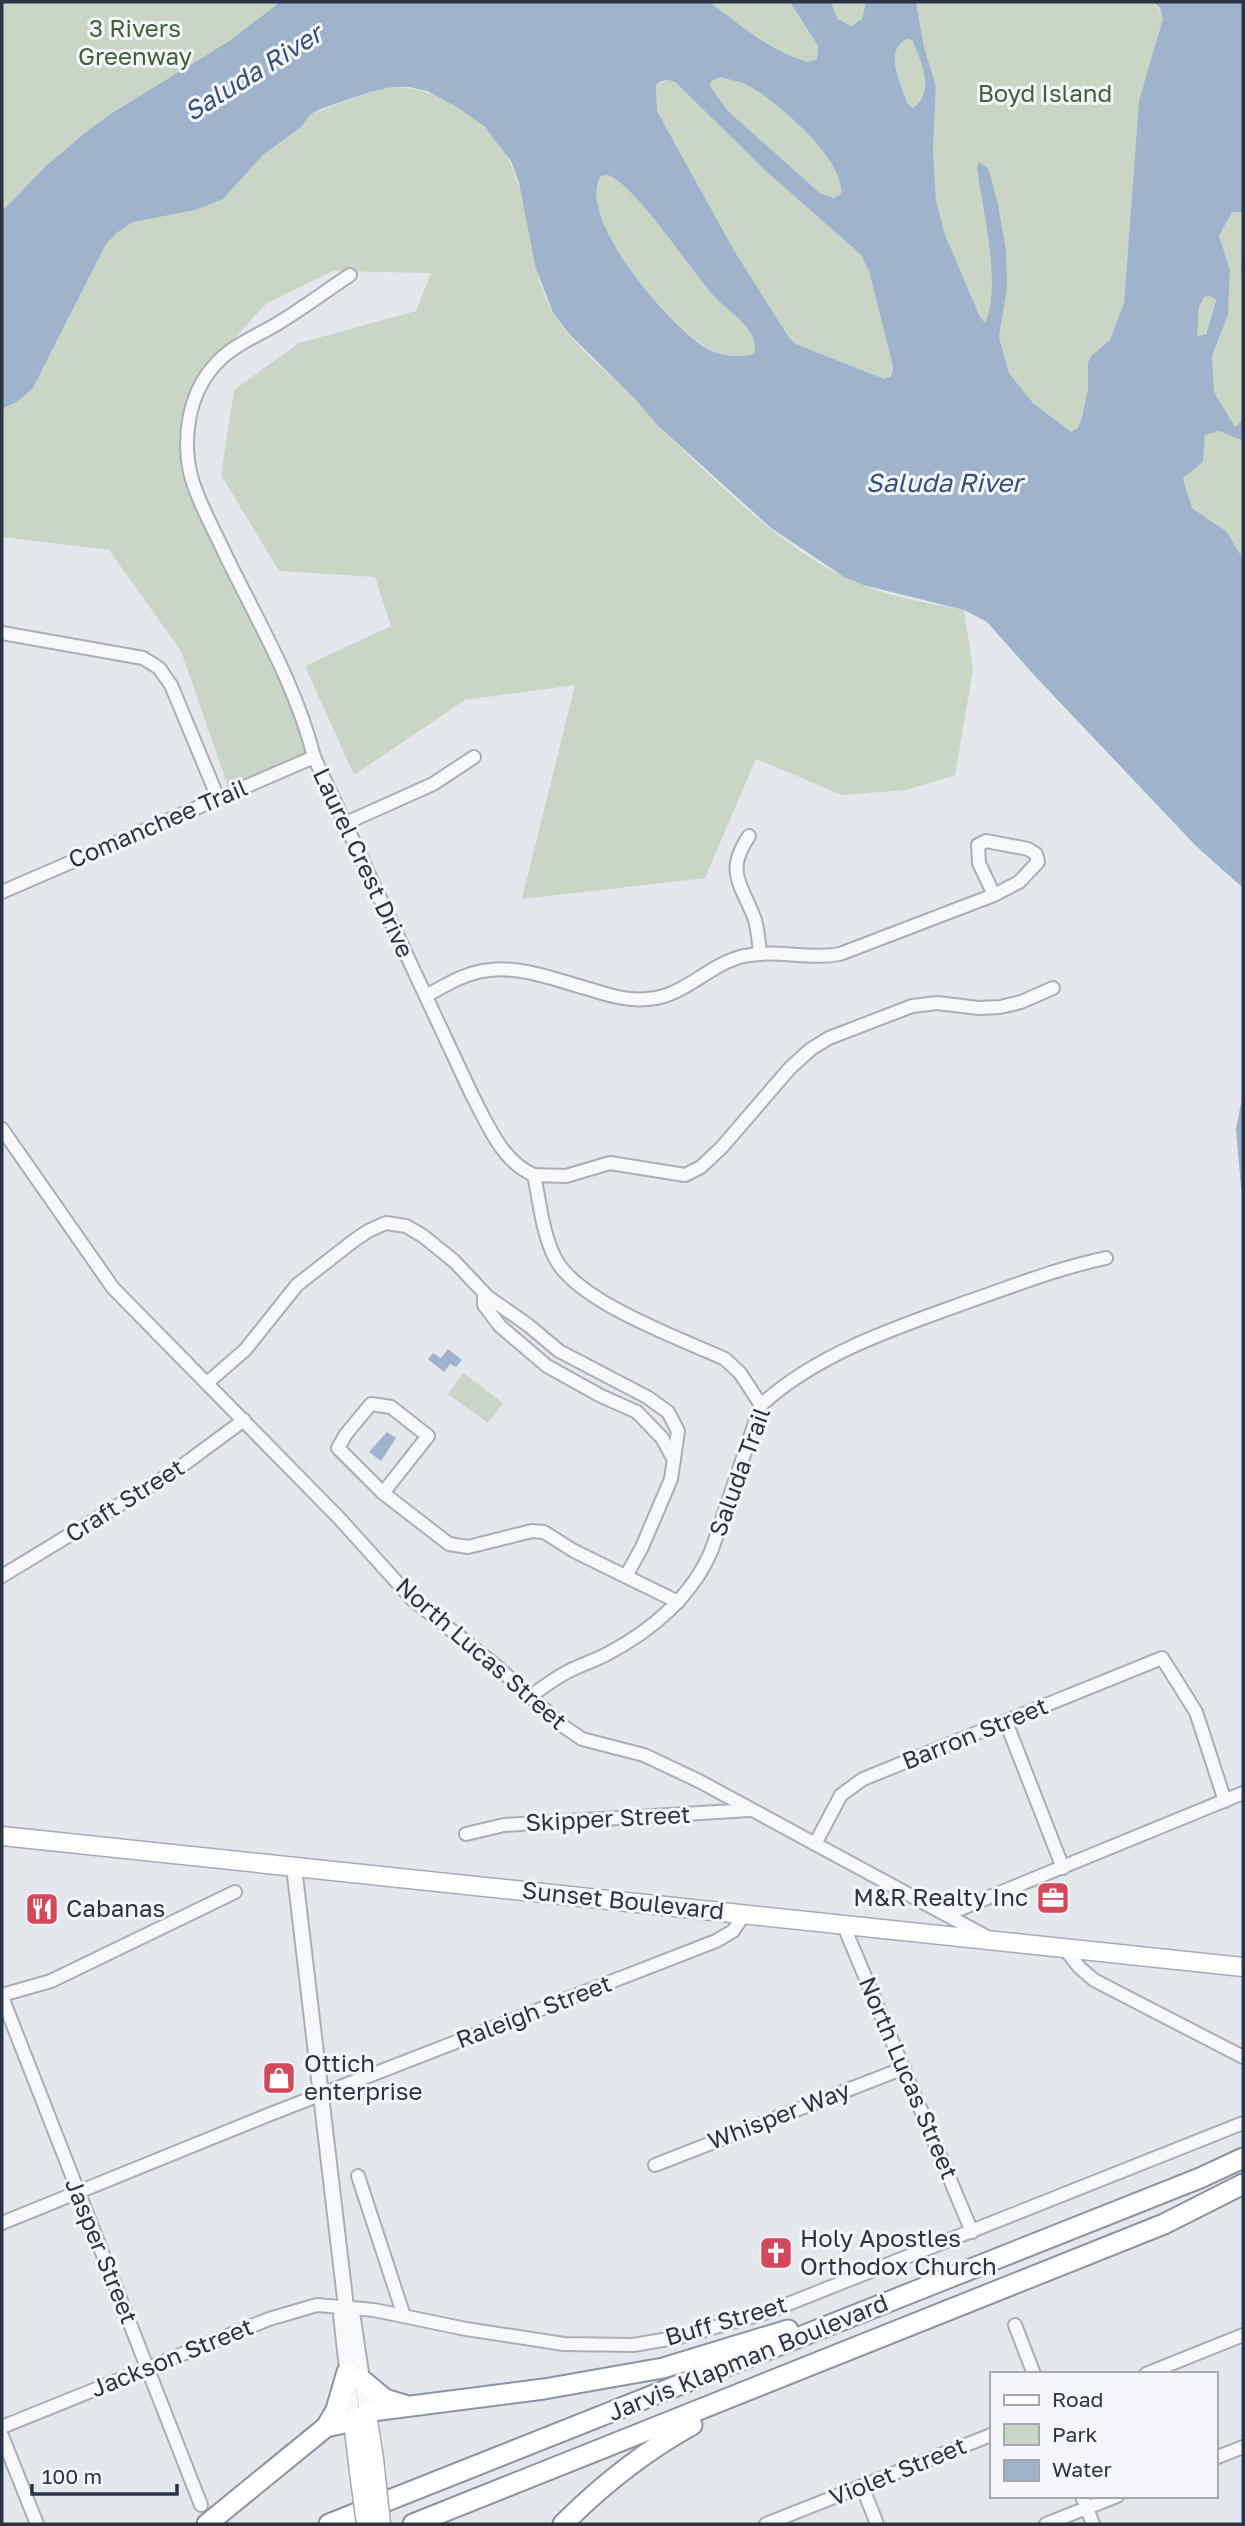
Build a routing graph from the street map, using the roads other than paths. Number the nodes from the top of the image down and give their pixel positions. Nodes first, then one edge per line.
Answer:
1 (350, 275) dead end
2 (2, 632) edge
3 (314, 757) junction
4 (474, 757) dead end
5 (218, 798) junction
6 (346, 824) junction
7 (749, 836) dead end
8 (2, 892) edge
9 (994, 895) junction
10 (760, 954) junction
11 (1054, 988) dead end
12 (426, 996) junction
13 (2, 1129) edge
14 (534, 1175) junction
15 (1106, 1258) dead end
16 (484, 1294) junction
17 (207, 1383) junction
18 (761, 1405) junction
19 (244, 1420) junction
20 (674, 1460) junction
21 (383, 1493) junction
22 (2, 1576) edge
23 (626, 1576) junction
24 (678, 1602) junction
25 (531, 1696) junction
26 (1006, 1722) junction
27 (1243, 1793) edge
28 (1225, 1801) junction
29 (750, 1810) junction
30 (466, 1834) dead end
31 (2, 1836) edge
32 (815, 1844) junction
33 (295, 1867) junction
34 (1063, 1868) junction
35 (235, 1892) dead end
36 (746, 1913) junction
37 (948, 1914) junction
38 (843, 1924) junction
39 (989, 1938) junction
40 (1063, 1947) junction
41 (1243, 1967) edge
42 (2, 1996) edge
43 (1243, 2057) edge
44 (904, 2068) junction
45 (322, 2094) junction
46 (1243, 2123) edge
47 (1243, 2158) edge
48 (655, 2165) dead end
49 (358, 2176) dead end
50 (1243, 2184) edge
51 (78, 2192) junction
52 (2, 2224) edge
53 (972, 2232) junction
54 (903, 2295) junction
55 (346, 2307) junction
56 (404, 2316) junction
57 (1015, 2325) dead end
58 (1243, 2335) edge
59 (147, 2368) junction
60 (1033, 2372) edge
61 (1151, 2372) edge
62 (354, 2376) junction
63 (776, 2380) junction
64 (406, 2405) junction
65 (360, 2417) junction
66 (2, 2427) edge
67 (326, 2427) junction
68 (990, 2435) edge
69 (2, 2436) edge
70 (1243, 2447) edge
71 (1217, 2457) edge
72 (366, 2462) junction
73 (862, 2486) junction
74 (1106, 2498) edge
75 (1084, 2502) edge
76 (201, 2505) dead end
77 (37, 2524) edge
78 (207, 2524) edge
79 (329, 2524) edge
80 (366, 2524) edge
81 (381, 2524) edge
82 (413, 2524) edge
83 (563, 2524) edge
84 (766, 2524) edge
85 (877, 2524) edge
86 (1046, 2524) edge
87 (1093, 2524) edge

1 - 3 street, Laurel Crest Drive
2 - 5 street
3 - 5 street, Comanchee Trail
3 - 6 street, Laurel Crest Drive
4 - 6 street
5 - 8 street, Comanchee Trail
6 - 12 street, Laurel Crest Drive
7 - 10 street
9 - 9 street
9 - 10 street
10 - 12 street
11 - 14 street
12 - 14 street, Laurel Crest Drive
13 - 17 street, North Lucas Street
14 - 18 street
15 - 18 street, Saluda Trail
16 - 17 street
16 - 20 street
16 - 20 street
17 - 19 street, North Lucas Street
18 - 24 street, Saluda Trail
19 - 22 street, Craft Street
19 - 25 street, North Lucas Street
20 - 23 street
21 - 21 street
21 - 23 street
23 - 24 street
24 - 25 street, Saluda Trail
25 - 29 street, North Lucas Street
26 - 28 street, Barron Street
26 - 32 street, Barron Street
26 - 34 street
27 - 28 street
28 - 34 street
29 - 30 street, Skipper Street
29 - 32 street, North Lucas Street
31 - 33 main road, Sunset Boulevard
32 - 37 street, North Lucas Street
33 - 36 main road, Sunset Boulevard
33 - 45 street
34 - 37 street
35 - 42 street
36 - 38 main road, Sunset Boulevard
36 - 45 street, Raleigh Street
37 - 39 street, North Lucas Street
38 - 39 main road, Sunset Boulevard
38 - 44 street, North Lucas Street
39 - 40 main road, Sunset Boulevard
40 - 41 main road, Sunset Boulevard
40 - 43 street
42 - 51 street, Jasper Street
44 - 48 street, Whisper Way
44 - 53 street, North Lucas Street
45 - 51 street, Raleigh Street
45 - 55 street
46 - 53 street, Buff Street
47 - 54 highway, Jarvis Klapman Boulevard
49 - 56 street
50 - 63 highway, Jarvis Klapman Boulevard
51 - 52 street, Raleigh Street
51 - 59 street, Jasper Street
53 - 56 street, Buff Street
54 - 64 highway
54 - 79 highway, Jarvis Klapman Boulevard
55 - 56 street, Buff Street
55 - 59 street, Jackson Street
55 - 62 street
57 - 60 street
58 - 61 street
59 - 66 street, Jackson Street
59 - 76 street, Jasper Street
62 - 64 highway
62 - 65 street
62 - 67 highway
63 - 82 highway, Jarvis Klapman Boulevard
63 - 83 highway
64 - 65 highway
65 - 67 highway
65 - 72 main road
67 - 78 highway
68 - 73 street, Violet Street
69 - 77 street
70 - 71 street
72 - 80 main road, bridge
72 - 81 main road, bridge
73 - 84 street, Violet Street
73 - 85 street
74 - 75 street
75 - 86 street
75 - 87 street

